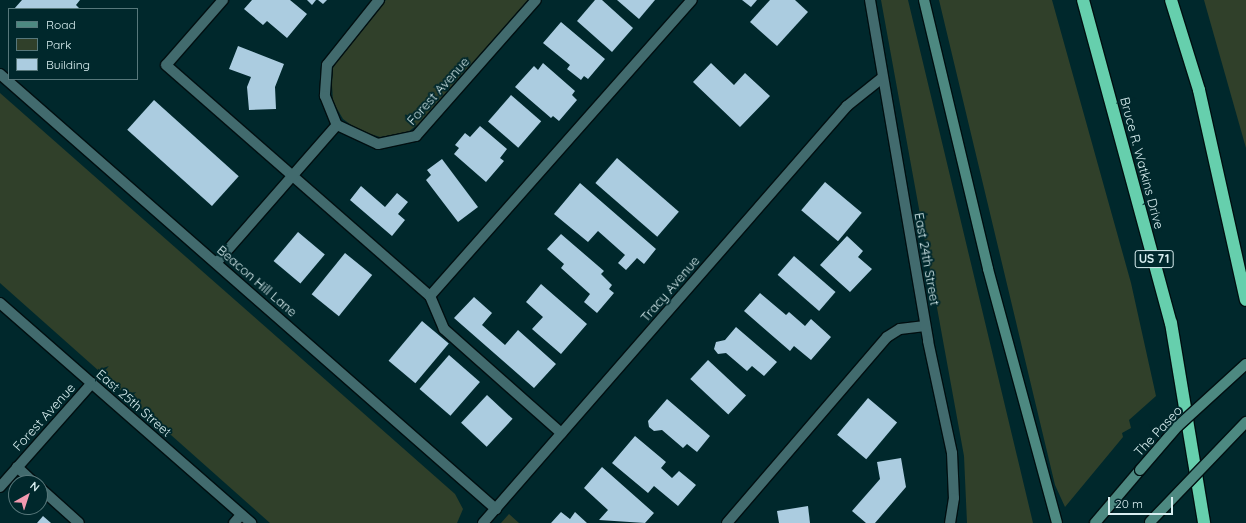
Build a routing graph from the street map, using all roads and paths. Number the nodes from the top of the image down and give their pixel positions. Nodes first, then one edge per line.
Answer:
1 (223, 0) edge
2 (379, 0) edge
3 (536, 0) edge
4 (692, 0) edge
5 (870, 0) edge
6 (924, 0) edge
7 (1083, 0) edge
8 (1171, 0) edge
9 (0, 74) edge
10 (882, 78) junction
11 (337, 125) junction
12 (292, 176) junction
13 (217, 262) junction
14 (430, 296) junction
15 (1246, 300) edge
16 (0, 303) edge
17 (925, 326) junction
18 (1246, 364) edge
19 (92, 383) junction
20 (1246, 422) edge
21 (561, 434) junction
22 (17, 467) junction
23 (26, 475) edge
24 (0, 486) edge
25 (48, 495) edge
26 (496, 509) junction
27 (241, 515) junction
28 (1150, 522) edge
29 (79, 523) edge
30 (234, 523) edge
31 (251, 523) edge
32 (483, 523) edge
33 (727, 523) edge
34 (950, 523) edge
35 (1057, 523) edge
36 (1095, 523) edge
37 (1204, 523) edge

1 - 12 street
2 - 11 street
3 - 11 street, Forest Avenue
4 - 14 street
5 - 10 street, East 24th Street
6 - 35 main road
7 - 37 highway, Bruce R. Watkins Drive / US 71
8 - 15 highway
9 - 13 street, Beacon Hill Lane
10 - 17 street, East 24th Street
10 - 21 street, Tracy Avenue
11 - 12 street
12 - 13 street
12 - 14 street
13 - 26 street, Beacon Hill Lane
14 - 21 street
16 - 19 street, East 25th Street
17 - 33 street
17 - 34 street, East 24th Street
18 - 36 main road, The Paseo, bridge
19 - 22 street, Forest Avenue
19 - 27 street, East 25th Street
20 - 28 main road, bridge
21 - 26 street, Tracy Avenue
22 - 23 street
22 - 24 street, Forest Avenue
25 - 29 street
26 - 32 street, Tracy Avenue
27 - 30 street
27 - 31 street, East 25th Street

